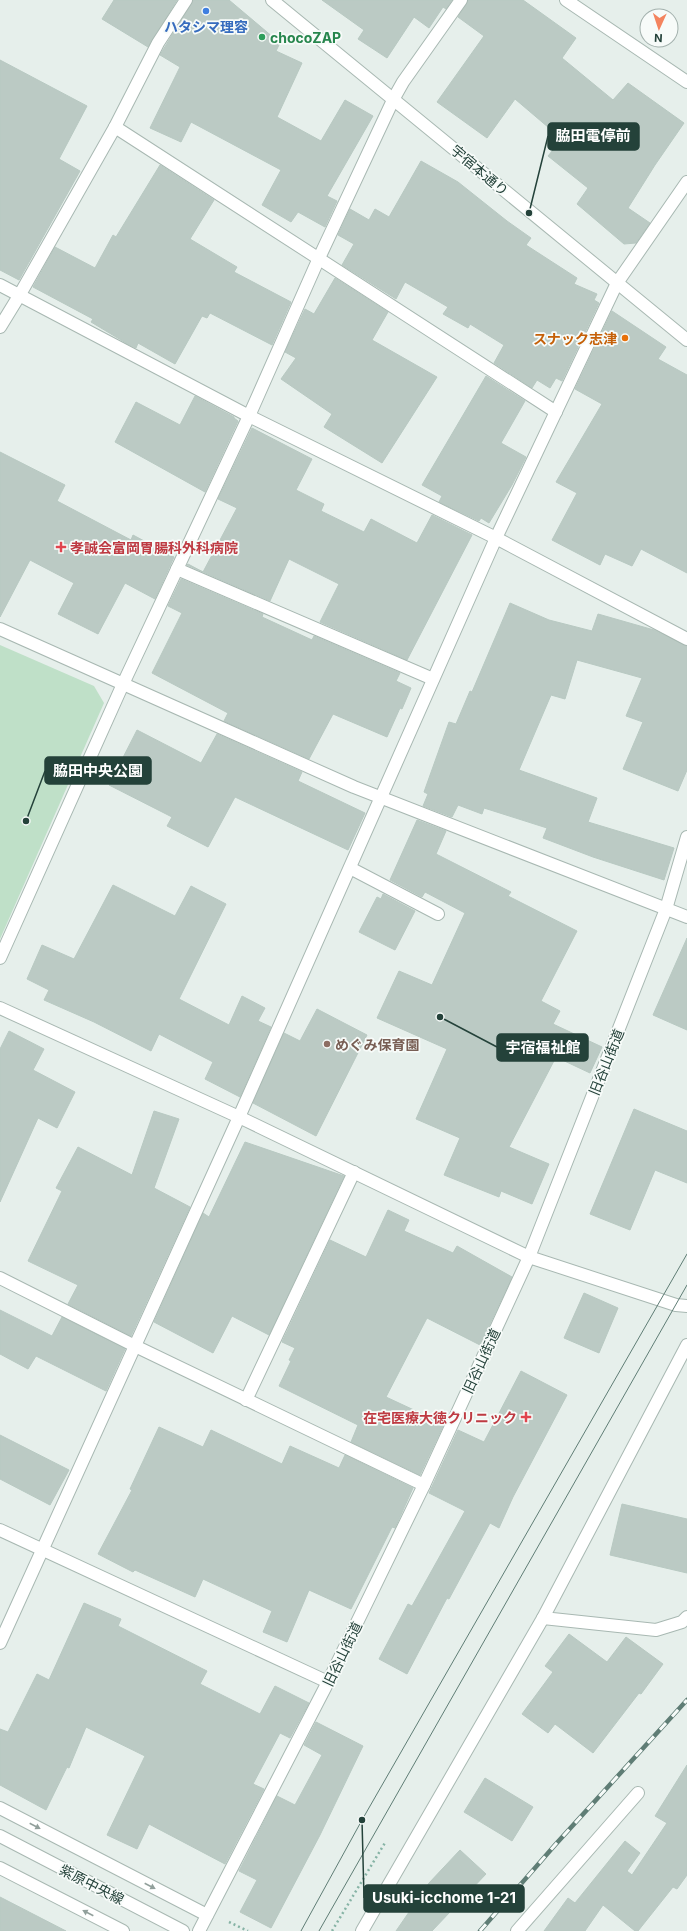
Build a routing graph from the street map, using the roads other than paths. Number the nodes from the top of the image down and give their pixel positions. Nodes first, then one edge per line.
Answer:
1 (186, 0) edge
2 (272, 0) edge
3 (461, 0) edge
4 (566, 0) edge
5 (687, 82) edge
6 (394, 98) junction
7 (114, 127) junction
8 (687, 182) edge
9 (319, 258) junction
10 (617, 283) junction
11 (0, 285) edge
12 (19, 296) junction
13 (0, 327) edge
14 (687, 340) edge
15 (556, 412) junction
16 (249, 416) junction
17 (496, 538) junction
18 (177, 569) junction
19 (0, 629) edge
20 (687, 639) edge
21 (433, 679) junction
22 (123, 684) junction
23 (381, 798) junction
24 (687, 837) edge
25 (350, 868) junction
26 (666, 910) junction
27 (438, 914) dead end
28 (687, 917) edge
29 (0, 958) edge
30 (0, 1008) edge
31 (239, 1117) junction
32 (354, 1172) junction
33 (529, 1257) junction
34 (0, 1278) edge
35 (687, 1306) edge
36 (687, 1345) edge
37 (135, 1346) junction
38 (246, 1400) junction
39 (424, 1485) junction
40 (0, 1530) edge
41 (43, 1550) junction
42 (687, 1617) edge
43 (543, 1618) junction
44 (0, 1643) edge
45 (328, 1682) junction
46 (638, 1793) dead end
47 (0, 1808) edge
48 (0, 1836) edge
49 (0, 1868) edge
50 (207, 1915) junction
51 (123, 1931) edge
52 (183, 1931) edge
53 (199, 1931) edge
54 (362, 1931) edge
55 (517, 1931) edge

1 - 7 street
2 - 6 street, 宇宿本通り
3 - 6 street
4 - 5 street
6 - 9 street
6 - 10 street, 宇宿本通り
7 - 9 street
7 - 12 street
8 - 10 street
9 - 15 street
9 - 16 street
10 - 14 street, 宇宿本通り
10 - 15 street
11 - 12 street
12 - 13 street
12 - 16 street
15 - 17 street
16 - 17 street
16 - 18 street
17 - 20 street
17 - 21 street
18 - 21 street
18 - 22 street
19 - 22 street
21 - 23 street
22 - 23 street
22 - 29 street
23 - 25 street
23 - 26 street
24 - 26 street, 旧谷山街道
25 - 27 street
25 - 31 street
26 - 28 street
26 - 33 street, 旧谷山街道
30 - 31 street
31 - 32 street
31 - 37 street
32 - 33 street
32 - 38 street
33 - 35 street
33 - 39 street, 旧谷山街道
34 - 37 street
36 - 43 street
37 - 38 street
37 - 41 street
38 - 39 street
39 - 45 street, 旧谷山街道
40 - 41 street
41 - 44 street
41 - 45 street
42 - 43 street
43 - 54 street
45 - 50 street, 旧谷山街道
46 - 55 street
47 -> 50 street
48 - 52 street, 紫原中央線
51 -> 49 street
50 - 53 street, 旧谷山街道

